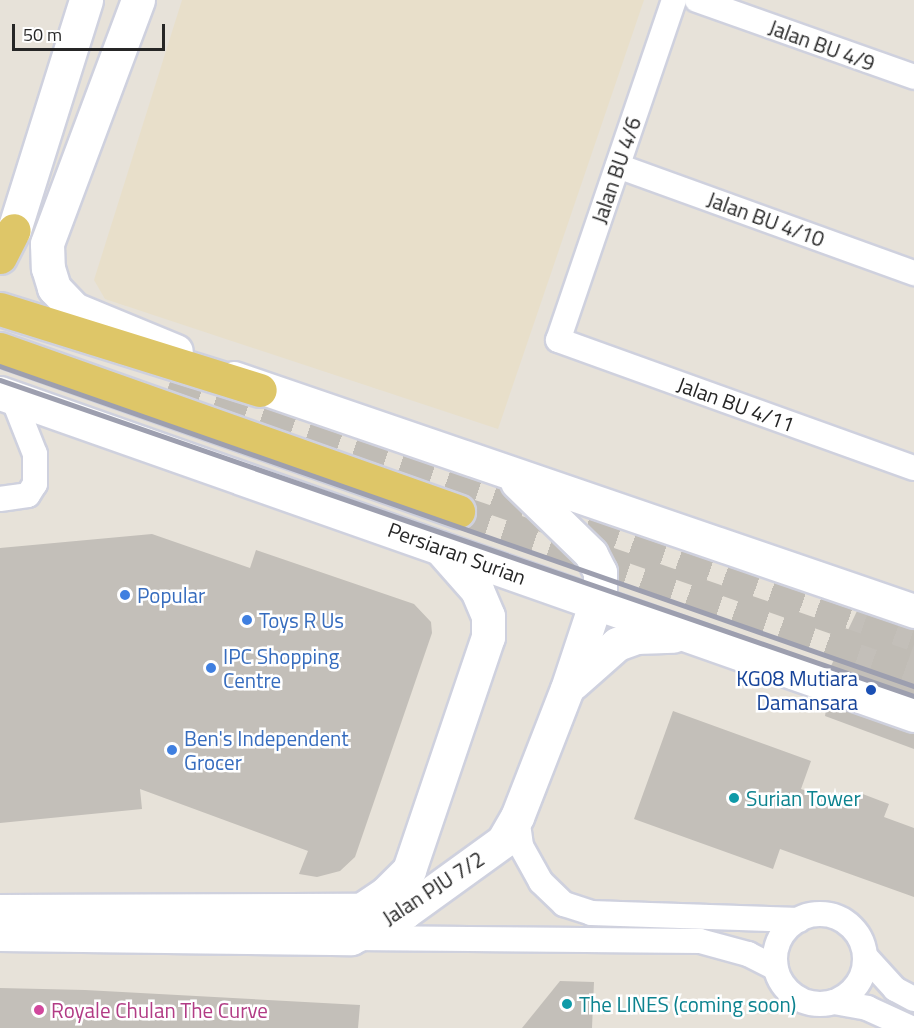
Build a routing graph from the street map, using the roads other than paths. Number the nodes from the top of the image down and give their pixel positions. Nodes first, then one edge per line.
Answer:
1 (86, 0) edge
2 (138, 0) edge
3 (674, 0) edge
4 (697, 0) edge
5 (914, 77) edge
6 (618, 166) junction
7 (7, 244) edge
8 (914, 273) edge
9 (0, 310) edge
10 (558, 340) joint
11 (0, 349) edge
12 (169, 384) tunnel mouth
13 (260, 390) junction
14 (6, 394) edge
15 (914, 468) edge
16 (509, 475) junction
17 (0, 500) edge
18 (458, 511) tunnel mouth
19 (438, 545) junction
20 (597, 604) junction
21 (914, 611) edge
22 (687, 635) junction
23 (567, 689) junction
24 (914, 715) edge
25 (517, 817) junction
26 (0, 911) edge
27 (799, 920) junction
28 (0, 934) edge
29 (351, 938) junction
30 (865, 956) junction
31 (776, 968) junction
32 (914, 999) edge
33 (834, 1002) junction
34 (911, 1028) edge

1 - 7 street
2 - 13 street
3 - 6 street, Jalan BU 4/6
4 - 5 street, Jalan BU 4/9
6 - 8 street, Jalan BU 4/10
6 - 10 street, Jalan BU 4/6
9 - 12 main road
9 - 13 main road
10 - 15 street, Jalan BU 4/11
11 - 18 main road, Persiaran Surian
13 - 16 street
14 - 17 street
14 - 19 street, Persiaran Surian
16 - 20 street, Jalan PJU 7/2
16 - 21 street
19 - 20 street, Persiaran Surian
19 - 26 street, Jalan PJU 7/2
20 - 22 street, Persiaran Surian
20 - 23 street, Jalan PJU 7/2
22 - 23 street
22 - 24 street, Persiaran Surian
23 - 25 street, Jalan PJU 7/2
25 - 27 street
25 - 29 street, Jalan PJU 7/2
27 - 30 street
27 - 31 street
28 - 29 street, Jalan PJU 7/2
29 - 31 street
30 - 32 street
30 - 33 street
31 - 33 street
33 - 34 street

